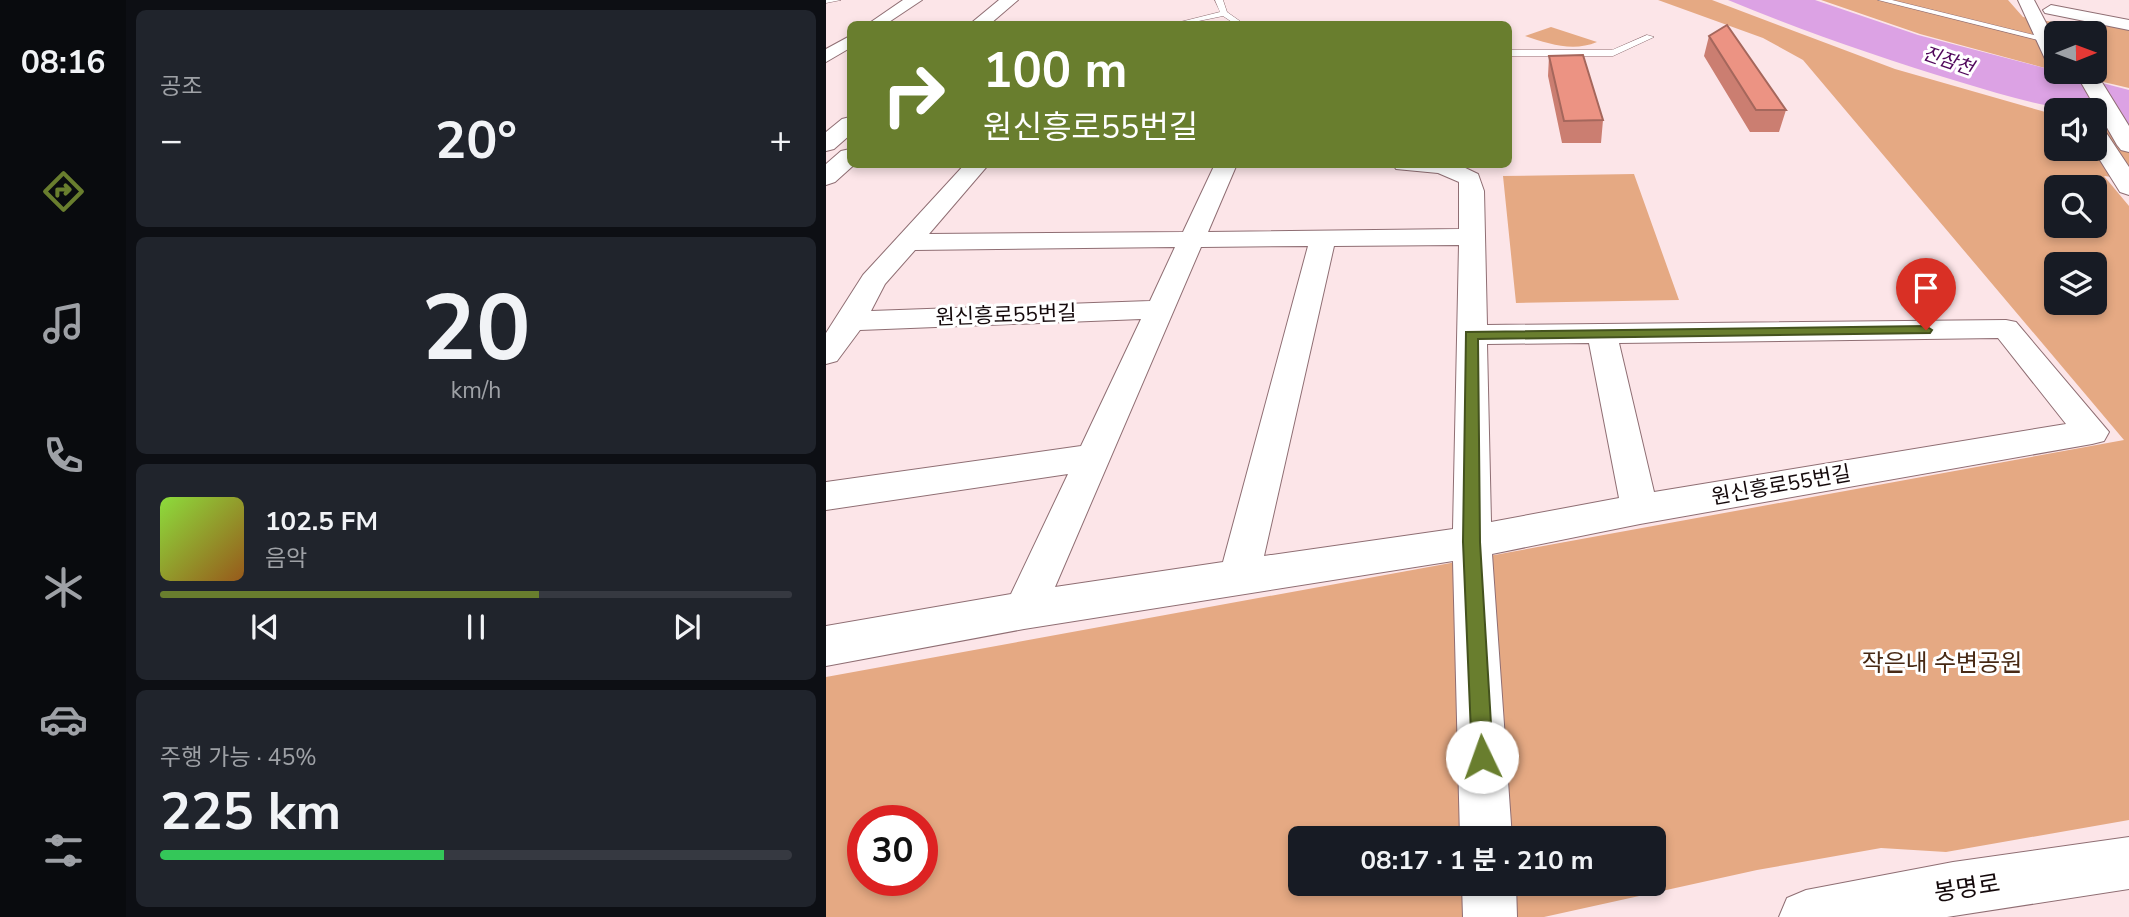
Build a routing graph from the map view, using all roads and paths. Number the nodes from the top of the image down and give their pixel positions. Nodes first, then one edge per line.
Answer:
1 (837, 0) edge
2 (914, 0) edge
3 (1010, 0) edge
4 (1219, 0) edge
5 (1882, 0) edge
6 (2025, 0) edge
7 (826, 1) edge
8 (2048, 5) edge
9 (1224, 13) junction
10 (881, 21) edge
11 (983, 21) edge
12 (1188, 21) edge
13 (1236, 21) edge
14 (2129, 24) edge
15 (2044, 32) edge
16 (1650, 37) dead end
17 (847, 43) edge
18 (2044, 48) edge
19 (1512, 53) edge
20 (1614, 53) junction
21 (826, 57) edge
22 (1625, 63) dead end
23 (2092, 84) edge
24 (847, 126) edge
25 (826, 144) edge
26 (2129, 145) edge
27 (2107, 153) edge
28 (974, 168) edge
29 (1224, 168) edge
30 (1448, 168) edge
31 (2129, 187) edge
32 (1473, 237) junction
33 (1323, 238) junction
34 (1192, 240) junction
35 (906, 242) junction
36 (1161, 309) junction
37 (851, 321) junction
38 (1602, 333) junction
39 (1471, 335) junction
40 (826, 354) edge
41 (1095, 457) junction
42 (826, 496) edge
43 (1640, 509) junction
44 (1472, 542) junction
45 (1240, 575) junction
46 (1024, 610) junction
47 (826, 646) edge
48 (1485, 826) edge
49 (2129, 863) edge
50 (1489, 896) edge
51 (1490, 917) edge
52 (1806, 917) edge

1 - 7 lane
2 - 10 street
3 - 11 street
4 - 9 lane
5 - 18 lane
6 - 15 street
8 - 14 street
9 - 12 lane
9 - 13 lane
16 - 20 lane
17 - 21 street
19 - 20 lane
20 - 22 lane
23 - 26 street
24 - 25 street
27 - 31 street
28 - 35 street
29 - 34 street
30 - 32 street
32 - 33 street
32 - 39 street
33 - 34 street
33 - 45 street
34 - 35 street
34 - 36 street
35 - 37 street
36 - 37 street, 원신흥로55번길
36 - 41 street
37 - 40 street
38 - 39 street
38 - 43 street
38 - 43 street, 원신흥로55번길
39 - 44 street
41 - 42 street
41 - 46 street
43 - 44 street, 원신흥로55번길
44 - 45 street, 원신흥로55번길
44 - 48 street
45 - 46 street, 원신흥로55번길
46 - 47 street, 원신흥로55번길
49 - 52 street, 봉명로
50 - 51 street

